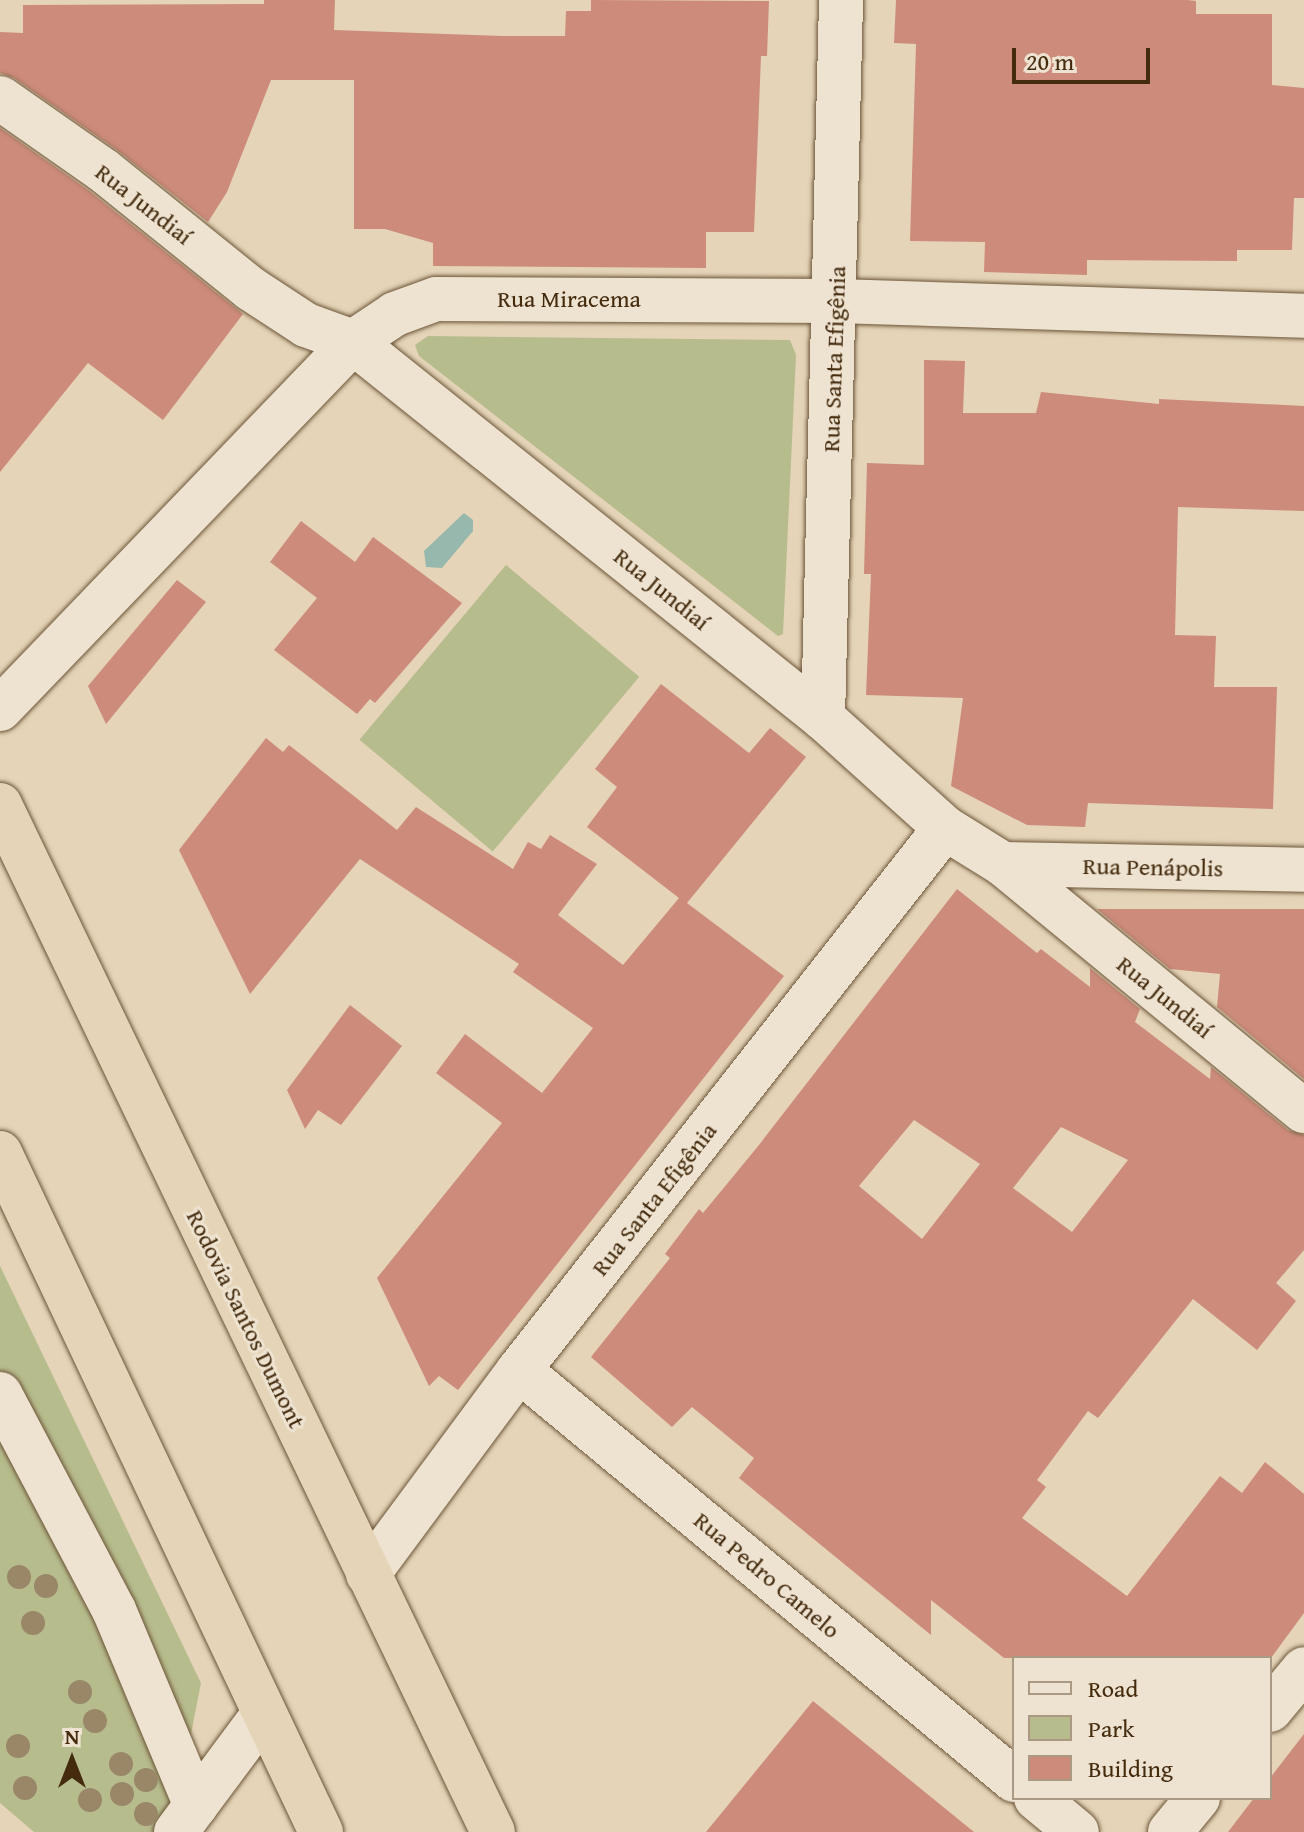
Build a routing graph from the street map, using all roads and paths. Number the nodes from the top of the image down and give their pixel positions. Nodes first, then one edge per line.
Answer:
1 (841, 0) edge
2 (0, 98) edge
3 (836, 301) junction
4 (1304, 316) edge
5 (353, 342) junction
6 (0, 709) edge
7 (823, 718) junction
8 (0, 805) edge
9 (945, 828) junction
10 (1003, 864) junction
11 (1304, 870) edge
12 (1304, 1111) edge
13 (0, 1153) edge
14 (519, 1370) junction
15 (0, 1394) edge
16 (368, 1574) junction
17 (1304, 1669) edge
18 (1272, 1708) edge
19 (263, 1715) junction
20 (1012, 1778) edge
21 (1038, 1800) edge
22 (1196, 1800) edge
23 (186, 1819) edge
24 (321, 1832) edge
25 (493, 1832) edge
26 (1077, 1832) edge
27 (1170, 1832) edge

1 - 3 street, Rua Santa Efigênia
2 - 5 street, Rua Jundiaí
3 - 4 street, Rua Miracema
3 - 5 street, Rua Miracema
3 - 7 street, Rua Santa Efigênia
5 - 6 street, Rua Miracema
5 - 7 street, Rua Jundiaí
7 - 9 street, Rua Jundiaí
8 - 16 highway, Rodovia Santos Dumont
9 - 10 street, Rua Jundiaí
9 - 14 street, Rua Santa Efigênia
10 - 11 street, Rua Penápolis
10 - 12 street, Rua Jundiaí
13 - 19 highway
14 - 16 street, Rua Santa Efigênia
14 - 20 street, Rua Pedro Camelo
15 - 23 street
16 - 25 highway, Rodovia Santos Dumont
17 - 18 street
19 - 23 street
19 - 24 highway
21 - 26 street
22 - 27 street

